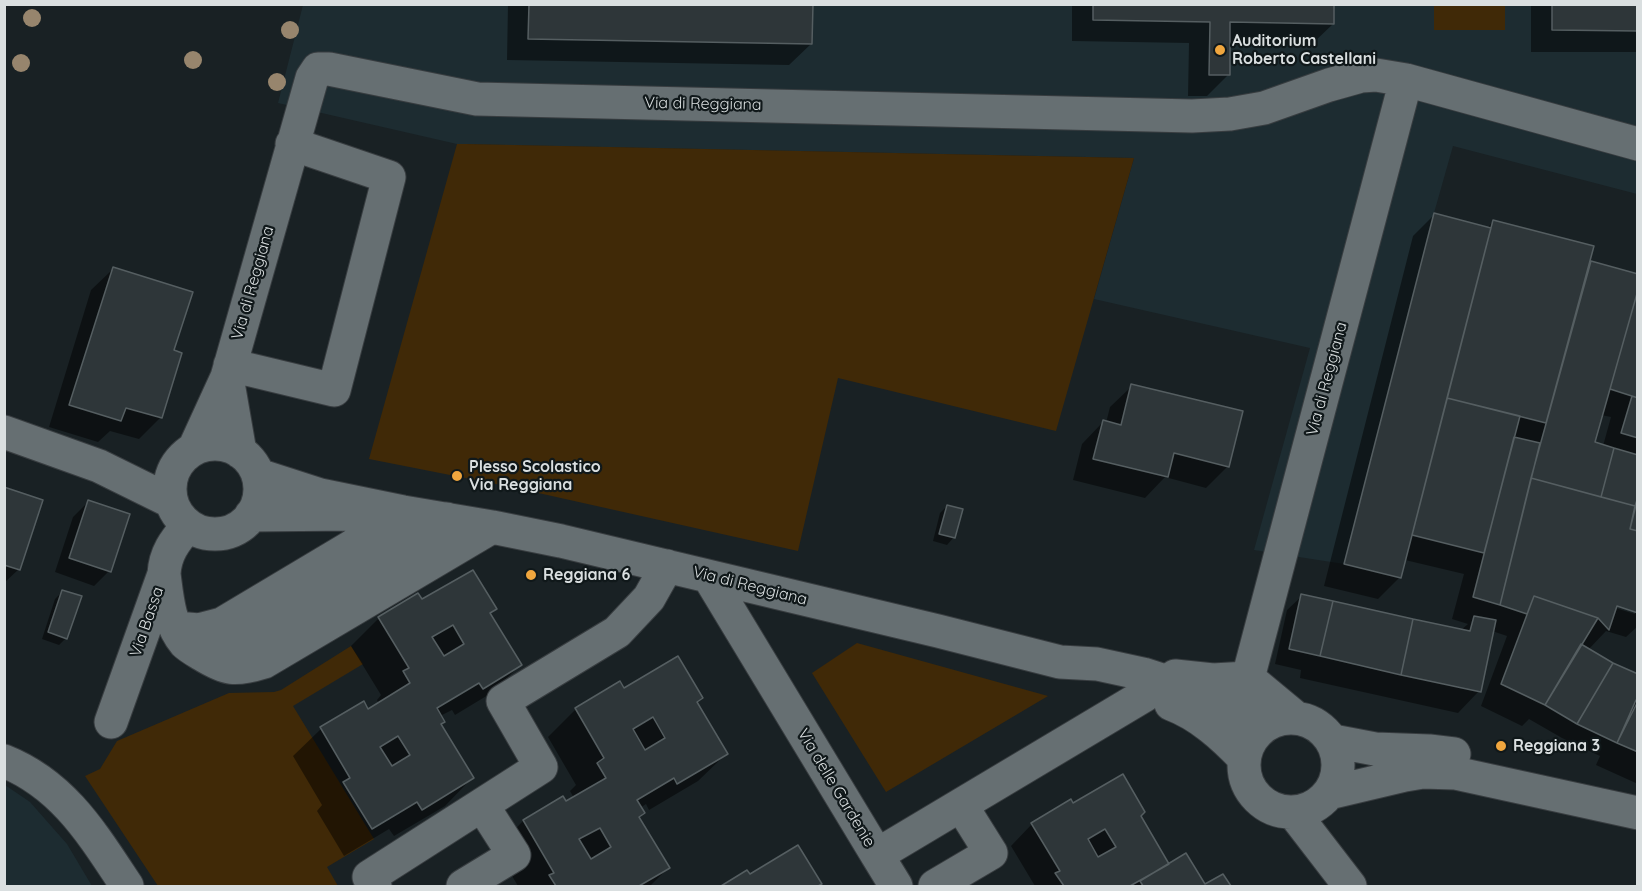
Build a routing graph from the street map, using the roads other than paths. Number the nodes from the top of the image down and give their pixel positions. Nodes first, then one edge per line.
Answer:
1 (1406, 80) junction
2 (292, 144) junction
3 (1638, 144) edge
4 (229, 371) junction
5 (4, 432) edge
6 (186, 457) junction
7 (249, 463) junction
8 (99, 466) junction
9 (403, 512) junction
10 (180, 514) junction
11 (251, 515) junction
12 (447, 519) junction
13 (492, 527) junction
14 (667, 566) junction
15 (164, 574) junction
16 (710, 577) junction
17 (176, 627) junction
18 (201, 654) junction
19 (1248, 678) junction
20 (1144, 684) junction
21 (1267, 719) junction
22 (111, 722) dead end
23 (1333, 741) junction
24 (1244, 758) junction
25 (4, 761) edge
26 (1638, 795) edge
27 (1327, 796) junction
28 (482, 805) junction
29 (961, 805) junction
30 (1293, 812) junction
31 (1638, 813) edge
32 (877, 855) junction
33 (1348, 883) edge
34 (127, 886) edge
35 (375, 886) edge
36 (464, 886) edge
37 (896, 886) edge
38 (935, 886) edge

1 - 2 street, Via di Reggiana
1 - 3 street, Via di Reggiana
1 - 19 street, Via di Reggiana
2 - 4 street, Via di Reggiana
2 - 4 street
4 - 6 street, Via di Reggiana
4 - 7 street, Via di Reggiana
5 - 8 street
6 - 7 street
6 - 8 street
6 - 10 street
7 - 9 street, Via di Reggiana
7 - 11 street
8 - 10 street
9 - 11 street, Via di Reggiana
9 - 12 street, Via di Reggiana
9 - 17 street
10 - 11 street
10 - 15 street, Via Bassa
12 - 13 street, Via di Reggiana
12 - 18 street
13 - 14 street, Via di Reggiana
13 - 18 street
14 - 16 street, Via di Reggiana
14 - 28 street
15 - 17 street
15 - 22 street, Via Bassa
16 - 20 street, Via di Reggiana
16 - 32 street, Via delle Gardenie
17 - 18 street
19 - 20 street, Via di Reggiana
19 - 21 street, Via di Reggiana
19 - 21 street, Via di Reggiana
20 - 21 street, Via di Reggiana
20 - 24 street, Via di Reggiana
20 - 29 street, Via delle Gardenie
21 - 23 street, Via di Reggiana
21 - 24 street, Via di Reggiana
23 - 26 street, Via di Reggiana
23 - 27 street
24 - 30 street
25 - 34 street
27 - 30 street
27 - 31 street
27 - 33 street
28 - 35 street
28 - 36 street
29 - 32 street, Via delle Gardenie
29 - 38 street
30 - 33 street
32 - 37 street

